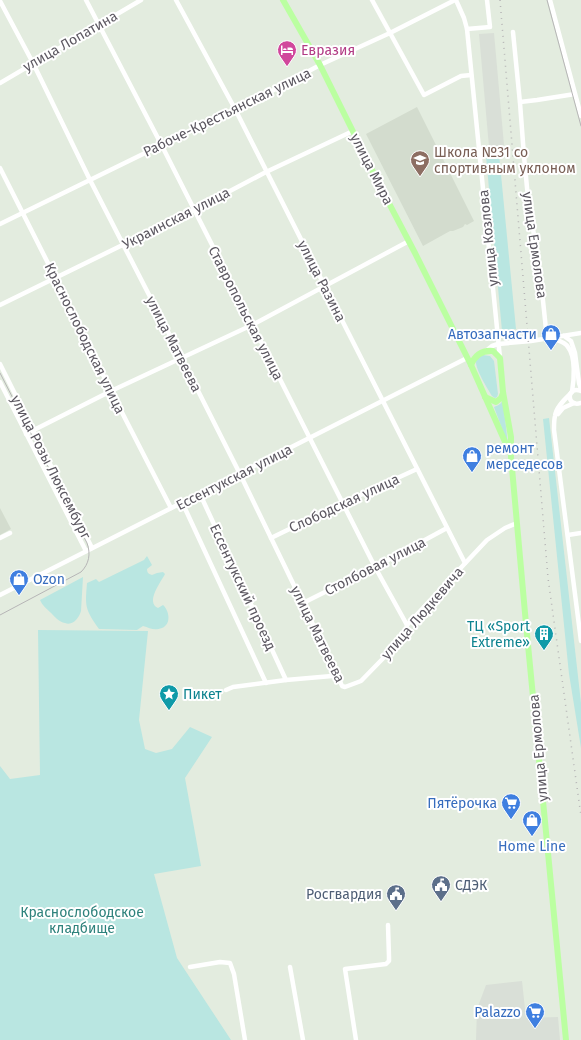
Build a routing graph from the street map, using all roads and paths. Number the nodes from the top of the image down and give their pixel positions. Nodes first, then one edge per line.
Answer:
1 (86, 0) edge
2 (141, 0) edge
3 (176, 0) edge
4 (283, 0) edge
5 (372, 0) edge
6 (455, 0) edge
7 (487, 0) edge
8 (550, 0) edge
9 (0, 1) edge
10 (98, 25) junction
11 (467, 29) junction
12 (513, 32) dead end
13 (390, 33) junction
14 (32, 63) junction
15 (320, 65) junction
16 (472, 75) junction
17 (0, 82) edge
18 (575, 94) junction
19 (520, 102) junction
20 (235, 109) junction
21 (581, 116) edge
22 (353, 131) junction
23 (161, 144) junction
24 (0, 168) edge
25 (266, 172) junction
26 (90, 180) junction
27 (194, 210) junction
28 (23, 213) junction
29 (0, 224) edge
30 (409, 242) junction
31 (123, 245) junction
32 (56, 278) junction
33 (324, 286) junction
34 (0, 305) edge
35 (252, 325) junction
36 (581, 333) edge
37 (564, 336) junction
38 (552, 338) junction
39 (458, 339) junction
40 (546, 339) junction
41 (498, 344) junction
42 (483, 352) junction
43 (467, 358) junction
44 (500, 358) junction
45 (182, 359) junction
46 (0, 364) edge
47 (471, 365) junction
48 (0, 382) edge
49 (581, 390) edge
50 (111, 391) junction
51 (503, 392) junction
52 (571, 393) junction
53 (485, 397) junction
54 (383, 402) junction
55 (574, 403) junction
56 (581, 403) edge
57 (554, 419) junction
58 (33, 430) junction
59 (26, 434) junction
60 (310, 438) junction
61 (511, 457) junction
62 (417, 469) junction
63 (240, 474) junction
64 (200, 494) junction
65 (182, 502) junction
66 (343, 503) junction
67 (171, 508) junction
68 (517, 523) junction
69 (447, 528) junction
70 (10, 533) dead end
71 (581, 534) edge
72 (568, 535) junction
73 (0, 538) edge
74 (271, 538) junction
75 (92, 548) junction
76 (86, 552) junction
77 (465, 563) junction
78 (375, 567) junction
79 (0, 595) edge
80 (303, 603) junction
81 (407, 625) junction
82 (581, 641) edge
83 (337, 674) junction
84 (286, 680) junction
85 (266, 683) junction
86 (345, 687) joint
87 (226, 690) dead end
88 (388, 925) dead end
89 (190, 967) dead end
90 (290, 967) dead end
91 (245, 1040) edge
92 (303, 1040) edge
93 (356, 1040) edge
94 (566, 1040) edge

1 - 10 street, Ставропольская улица
2 - 10 street, улица Лопатина
3 - 20 street, улица Разина
4 - 15 main road, улица Мира
5 - 13 street
6 - 11 street, улица Козлова
6 - 13 street, Рабоче-Крестьянская улица
7 - 11 street
8 - 18 street
9 - 14 street, улица Матвеева
10 - 14 street, улица Лопатина
10 - 23 street, Ставропольская улица
11 - 16 street, улица Козлова
12 - 19 street, улица Ермолова
13 - 15 street, Рабоче-Крестьянская улица
13 - 16 street
14 - 17 street, улица Лопатина
14 - 26 street, улица Матвеева
15 - 20 street, Рабоче-Крестьянская улица
15 - 22 main road, улица Мира
16 - 41 street, улица Козлова
18 - 19 street
18 - 21 street
19 - 40 street, улица Ермолова
20 - 23 street, Рабоче-Крестьянская улица
20 - 25 street, улица Разина
22 - 25 street, Украинская улица
22 - 30 main road, улица Мира
23 - 26 street, Рабоче-Крестьянская улица
23 - 27 street, Ставропольская улица
24 - 28 street, Краснослободская улица
25 - 27 street, Украинская улица
25 - 33 street, улица Разина
26 - 28 street, Рабоче-Крестьянская улица
26 - 31 street, улица Матвеева
27 - 31 street, Украинская улица
27 - 35 street, Ставропольская улица
28 - 29 street, Рабоче-Крестьянская улица
28 - 32 street, Краснослободская улица
30 - 33 street
30 - 39 main road, улица Мира
31 - 32 street, Украинская улица
31 - 45 street, улица Матвеева
32 - 34 street, Украинская улица
32 - 50 street, Краснослободская улица
33 - 35 street
33 - 54 street, улица Разина
35 - 45 street
35 - 60 street, Ставропольская улица
36 - 37 street
37 - 38 street
37 - 49 street
38 - 40 street
38 - 52 street
39 - 42 main road, улица Мира
39 - 43 main road, улица Мира
40 - 41 street
41 - 42 street
41 - 44 street, улица Козлова
42 - 44 main road, улица Мира
42 - 47 main road
43 - 47 main road, улица Мира
43 - 54 street, Ессентукская улица
44 - 51 main road
45 - 50 street
45 - 63 street, улица Матвеева
46 - 58 street, улица Розы Люксембург
47 - 53 main road, улица Мира
48 - 59 street, улица Розы Люксембург
49 - 52 street
50 - 58 street
50 - 67 street, Краснослободская улица
51 - 53 main road
51 - 61 main road
52 - 55 street
52 - 57 street
53 - 61 main road, улица Мира
54 - 60 street, Ессентукская улица
54 - 62 street, улица Разина
55 - 56 street
55 - 57 street
57 - 72 street
58 - 59 street
58 - 75 street, улица Розы Люксембург
59 - 76 street, улица Розы Люксембург
60 - 63 street, Ессентукская улица
60 - 66 street, Ставропольская улица
61 - 68 main road, улица Ермолова
62 - 66 street, Слободская улица
62 - 69 street, улица Разина
63 - 64 street, Ессентукская улица
63 - 74 street, улица Матвеева
64 - 65 street, Ессентукская улица
64 - 84 street, Ессентукский проезд
65 - 67 street, Ессентукская улица
65 - 85 street
66 - 74 street, Слободская улица
66 - 78 street, Ставропольская улица
67 - 75 street, Ессентукская улица
68 - 77 street, улица Людкевича
68 - 94 main road, улица Ермолова
69 - 77 street, улица Разина
69 - 78 street, Столбовая улица
70 - 73 street
71 - 72 street
72 - 82 street
74 - 80 street, улица Матвеева
75 - 76 street, Ессентукская улица
76 - 79 street, Ессентукская улица
77 - 81 street, улица Людкевича
78 - 80 street, Столбовая улица
78 - 81 street, Ставропольская улица
80 - 83 street, улица Матвеева
81 - 86 street, улица Людкевича
83 - 84 street
83 - 86 street, улица Матвеева
84 - 85 street
85 - 87 street
88 - 93 street
89 - 91 street
90 - 92 street

